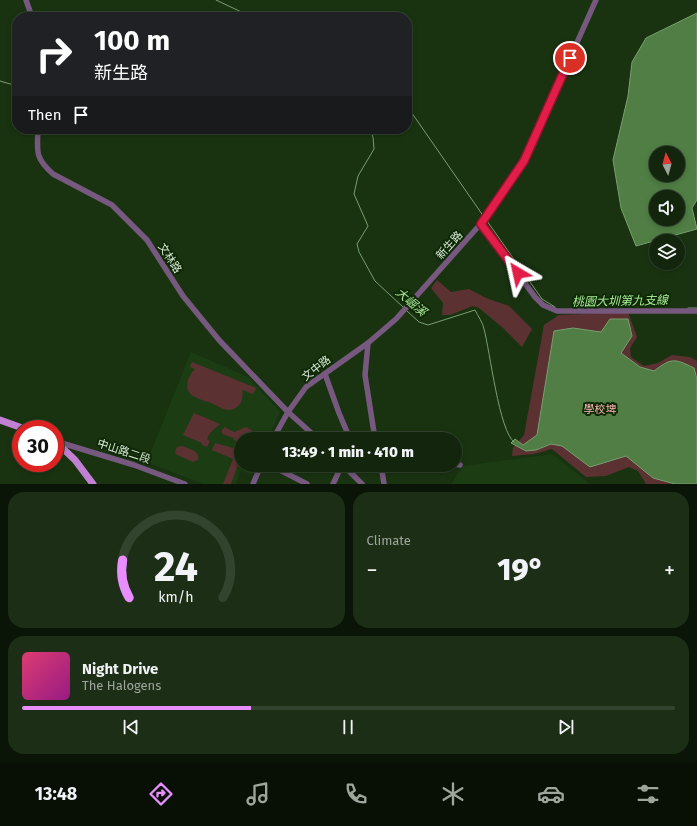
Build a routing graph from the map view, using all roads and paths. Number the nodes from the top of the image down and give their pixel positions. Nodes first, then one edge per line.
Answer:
1 (26, 0) edge
2 (596, 0) edge
3 (30, 12) edge
4 (38, 134) edge
5 (481, 224) junction
6 (697, 310) edge
7 (368, 343) junction
8 (325, 374) junction
9 (288, 412) junction
10 (0, 420) edge
11 (12, 424) edge
12 (277, 432) edge
13 (310, 432) edge
14 (347, 432) edge
15 (374, 432) edge
16 (64, 444) edge
17 (64, 450) edge
18 (258, 472) edge
19 (284, 472) edge
20 (340, 472) edge
21 (350, 472) edge
22 (382, 472) edge
23 (93, 484) edge
24 (185, 484) edge
25 (253, 484) edge
26 (307, 484) edge
27 (334, 484) edge
28 (362, 484) edge
29 (384, 484) edge

1 - 3 street
2 - 5 street, 新生路
4 - 9 street, 文林路
5 - 6 street
5 - 7 street, 新生路
7 - 8 street, 文中路
7 - 15 street
8 - 9 street, 文中路
8 - 14 street
9 - 12 street, 文中路
9 - 13 street, 文林路
10 - 11 main road
16 - 24 street, 中山路二段
17 - 23 main road
18 - 25 street
19 - 26 street
20 - 27 street
21 - 28 street
22 - 29 street

